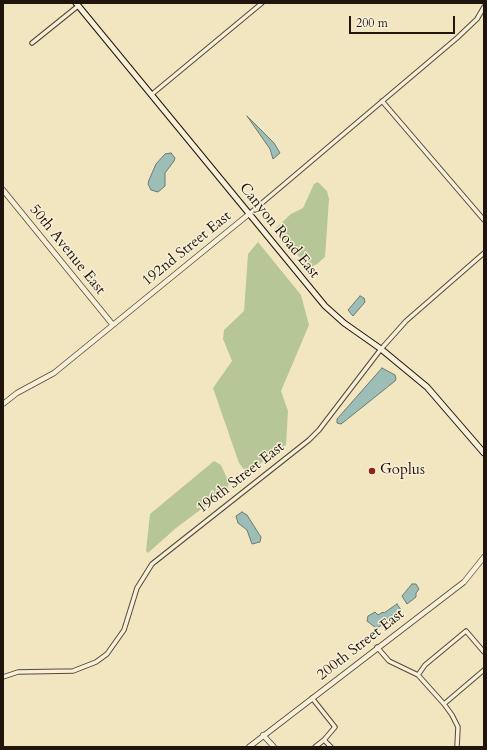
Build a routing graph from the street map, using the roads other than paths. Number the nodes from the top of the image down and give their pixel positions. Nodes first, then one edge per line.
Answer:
1 (262, 3) edge
2 (77, 5) edge
3 (484, 7) edge
4 (32, 43) dead end
5 (151, 95) junction
6 (382, 101) junction
7 (3, 190) edge
8 (249, 214) junction
9 (484, 220) edge
10 (484, 254) edge
11 (113, 325) junction
12 (381, 349) junction
13 (3, 404) edge
14 (484, 453) edge
15 (484, 557) edge
16 (377, 647) junction
17 (484, 652) edge
18 (484, 670) edge
19 (418, 675) junction
20 (3, 677) edge
21 (312, 698) junction
22 (444, 704) junction
23 (263, 735) junction
24 (324, 740) junction
25 (248, 747) edge
26 (274, 747) edge
27 (315, 747) edge
28 (330, 747) edge
29 (457, 747) edge

1 - 5 street
2 - 4 street
2 - 5 main road, Canyon Road East
3 - 6 street, 192nd Street East
5 - 8 main road, Canyon Road East
6 - 8 street, 192nd Street East
6 - 9 street
7 - 11 street, 50th Avenue East
8 - 11 street, 192nd Street East
8 - 12 main road, Canyon Road East
10 - 12 street, 196th Street East
11 - 13 street, 192nd Street East
12 - 14 main road, Canyon Road East
12 - 20 street, 196th Street East
15 - 16 street, 200th Street East
16 - 19 street
16 - 21 street, 200th Street East
17 - 19 street
18 - 22 street
19 - 22 street
21 - 23 street, 200th Street East
21 - 24 street
22 - 29 street
23 - 25 street, 200th Street East
23 - 26 street
24 - 27 street
24 - 28 street

